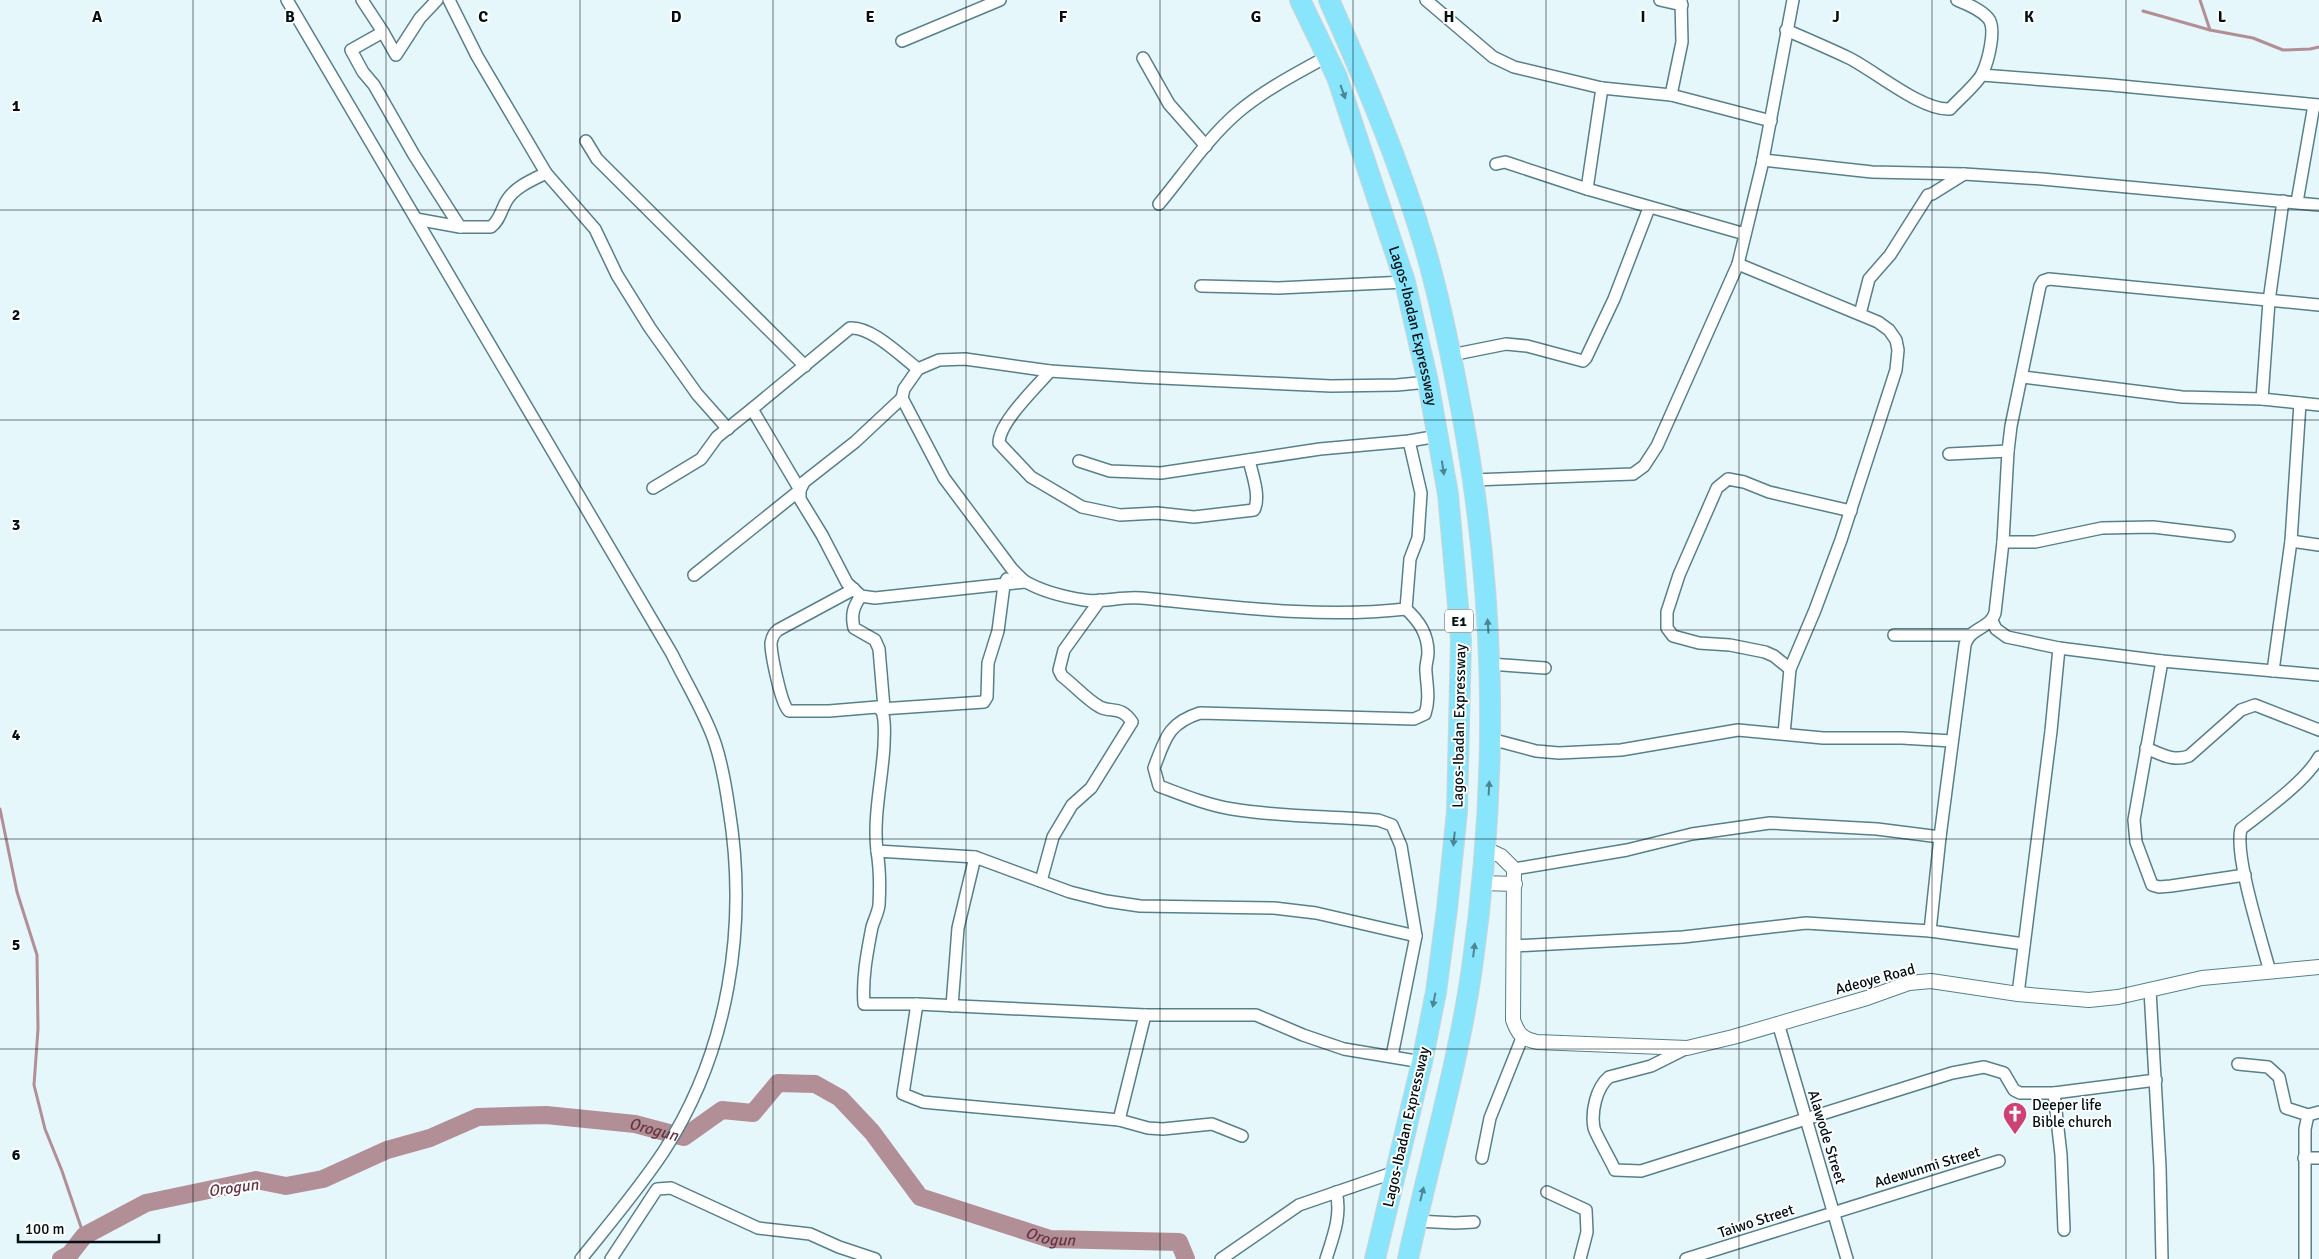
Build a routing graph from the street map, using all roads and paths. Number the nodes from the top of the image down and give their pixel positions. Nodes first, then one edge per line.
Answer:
1 (287, 0) edge
2 (362, 0) edge
3 (437, 0) edge
4 (449, 0) edge
5 (1000, 0) edge
6 (1300, 0) edge
7 (1329, 0) edge
8 (1426, 0) edge
9 (1660, 0) edge
10 (1793, 0) edge
11 (1957, 0) edge
12 (1681, 2) edge
13 (1786, 30) junction
14 (382, 32) junction
15 (902, 41) dead end
16 (1328, 56) junction
17 (1143, 58) dead end
18 (1982, 75) junction
19 (1602, 88) junction
20 (1671, 95) junction
21 (2316, 105) edge
22 (1771, 121) junction
23 (586, 141) dead end
24 (1206, 146) junction
25 (1763, 160) junction
26 (1496, 164) dead end
27 (546, 173) junction
28 (1964, 174) junction
29 (1587, 189) junction
30 (2283, 201) junction
31 (2297, 202) junction
32 (1159, 204) dead end
33 (2319, 205) edge
34 (1649, 208) junction
35 (416, 219) junction
36 (460, 226) junction
37 (1746, 234) junction
38 (1738, 264) junction
39 (1405, 282) junction
40 (1201, 286) dead end
41 (2268, 301) junction
42 (2319, 304) edge
43 (1860, 314) junction
44 (1451, 355) junction
45 (805, 366) junction
46 (918, 369) junction
47 (1050, 371) junction
48 (2022, 378) junction
49 (1428, 382) junction
50 (902, 398) junction
51 (2262, 399) junction
52 (2300, 403) junction
53 (2319, 405) edge
54 (752, 410) junction
55 (728, 429) junction
56 (1438, 436) junction
57 (1409, 441) junction
58 (2008, 451) junction
59 (1949, 454) dead end
60 (1249, 460) junction
61 (1079, 461) dead end
62 (1473, 480) junction
63 (653, 488) dead end
64 (800, 490) junction
65 (1851, 511) junction
66 (2229, 536) dead end
67 (2291, 541) junction
68 (2003, 542) junction
69 (2319, 544) edge
70 (1012, 569) junction
71 (694, 575) dead end
72 (1025, 582) junction
73 (1004, 585) junction
74 (857, 593) junction
75 (1100, 600) junction
76 (1406, 609) junction
77 (1992, 621) junction
78 (1894, 635) dead end
79 (1969, 635) junction
80 (2059, 648) junction
81 (2162, 660) junction
82 (1490, 664) junction
83 (1545, 668) dead end
84 (1790, 669) junction
85 (2273, 671) junction
86 (2319, 675) edge
87 (882, 709) junction
88 (2319, 730) edge
89 (1784, 734) junction
90 (1490, 739) junction
91 (1952, 740) junction
92 (2146, 748) junction
93 (2319, 757) edge
94 (1940, 837) junction
95 (1486, 848) junction
96 (877, 851) junction
97 (975, 857) junction
98 (1514, 869) junction
99 (2245, 876) junction
100 (1041, 881) junction
101 (1482, 883) junction
102 (1515, 884) junction
103 (1930, 931) junction
104 (1416, 936) junction
105 (2024, 944) junction
106 (1514, 946) junction
107 (2319, 967) edge
108 (2270, 972) junction
109 (2150, 990) junction
110 (2018, 994) junction
111 (917, 1004) junction
112 (952, 1006) junction
113 (1145, 1015) junction
114 (1778, 1023) junction
115 (1522, 1038) junction
116 (1687, 1048) junction
117 (1392, 1056) junction
118 (1422, 1062) junction
119 (2238, 1064) dead end
120 (2156, 1080) junction
121 (2054, 1093) junction
122 (2313, 1114) edge
123 (1119, 1120) junction
124 (1806, 1120) junction
125 (1242, 1136) dead end
126 (1482, 1158) dead end
127 (2304, 1158) junction
128 (2319, 1158) edge
129 (1999, 1161) dead end
130 (1395, 1172) junction
131 (1336, 1192) junction
132 (1547, 1192) dead end
133 (1834, 1211) junction
134 (1416, 1221) junction
135 (1474, 1222) dead end
136 (2064, 1230) dead end
137 (581, 1259) edge
138 (611, 1259) edge
139 (875, 1259) edge
140 (1222, 1259) edge
141 (1326, 1259) edge
142 (1375, 1259) edge
143 (1408, 1259) edge
144 (1580, 1259) edge
145 (1686, 1259) edge
146 (1847, 1259) edge
147 (2162, 1259) edge
148 (2305, 1259) edge

1 - 35 street
2 - 14 street
3 - 14 street
4 - 27 street
5 - 15 street
6 - 16 highway, Lagos-Ibadan Expressway / E1
7 - 44 highway, Lagos-Ibadan Expressway / E1
8 - 19 street
9 - 12 street
10 - 13 street
11 - 18 street
12 - 20 street
13 - 18 street
13 - 22 street
14 - 36 street
16 - 24 street
16 -> 39 highway, Lagos-Ibadan Expressway / E1
17 - 24 street
18 - 21 street
19 - 20 street
19 - 29 street
20 - 22 street
21 - 31 street
22 - 25 street
23 - 45 street
24 - 32 street
25 - 28 street
25 - 37 street
26 - 29 street
27 - 36 street
27 - 55 street
28 - 30 street
28 - 43 street
29 - 34 street
30 - 31 street
30 - 41 street
31 - 33 street
34 - 37 street
34 - 44 street
35 - 36 street
35 - 137 street
37 - 38 street
38 - 43 street
38 - 62 street
39 - 40 street
39 - 49 highway, Lagos-Ibadan Expressway / E1
41 - 42 street
41 - 48 street
41 - 51 street
43 - 65 street
44 - 62 highway, Lagos-Ibadan Expressway / E1
45 - 46 street
45 - 54 street
46 - 47 street
46 - 50 street
47 - 49 street
47 - 60 street
48 - 51 street
48 - 58 street
49 - 56 highway, Lagos-Ibadan Expressway / E1
50 - 64 street
50 - 70 street
51 - 52 street
52 - 53 street
52 - 67 street
54 - 55 street
54 - 64 street
55 - 63 street
56 - 57 street
56 -> 118 highway, Lagos-Ibadan Expressway / E1
57 - 60 street
57 - 76 street
58 - 59 street
58 - 68 street
60 - 61 street
82 -> 62 highway, Lagos-Ibadan Expressway / E1
64 - 71 street
64 - 74 street
65 - 84 street
65 - 84 street
66 - 68 street
67 - 69 street
67 - 85 street
68 - 77 street
70 - 72 street
70 - 73 street
72 - 73 street
72 - 75 street
73 - 74 street
73 - 87 street
74 - 87 street
74 - 87 street
75 - 76 street
75 - 100 street
76 - 104 street
77 - 79 street
77 - 80 street
78 - 79 street
79 - 91 street
80 - 81 street
80 - 105 street
81 - 85 street
81 - 92 street
82 - 83 street
82 - 90 highway, Lagos-Ibadan Expressway / E1
84 - 89 street
85 - 86 street
87 - 96 street
88 - 92 street
89 - 90 street
89 - 91 street
95 -> 90 highway, Lagos-Ibadan Expressway / E1
91 - 94 street
92 - 99 street
93 - 99 street
94 - 98 street
94 - 103 street
95 - 98 street
95 - 101 highway, Lagos-Ibadan Expressway / E1
96 - 97 street
96 - 111 street
97 - 100 street
97 - 112 street
98 - 102 street
99 - 108 street
100 - 104 street
101 - 102 street
134 -> 101 highway, Lagos-Ibadan Expressway / E1
102 - 106 street
103 - 105 street
103 - 106 street
104 - 117 street
105 - 110 street
106 - 115 street
107 - 108 street, Adeoye Road
108 - 109 street, Adeoye Road
109 - 110 street, Adeoye Road
109 - 120 street
110 - 114 street, Adeoye Road
111 - 112 street
111 - 123 street
112 - 113 street
113 - 117 street
113 - 123 street
114 - 116 street, Adeoye Road
114 - 124 street, Alawode Street
115 - 116 street, Adeoye Road
115 - 126 street
116 - 124 street
117 - 118 street
118 - 130 highway, Lagos-Ibadan Expressway / E1
119 - 122 street
120 - 121 street
120 - 147 street
121 - 124 street
121 - 136 street
122 - 127 street
123 - 125 street
124 - 133 street, Alawode Street
127 - 128 street
127 - 148 street
129 - 133 street, Adewunmi Street
130 - 131 street
130 - 142 highway, Lagos-Ibadan Expressway / E1
131 - 140 street
131 - 141 street
132 - 144 street
133 - 145 street, Taiwo Street
133 - 146 street, Alawode Street
134 - 135 street
134 - 143 highway, Lagos-Ibadan Expressway / E1
138 - 139 street

